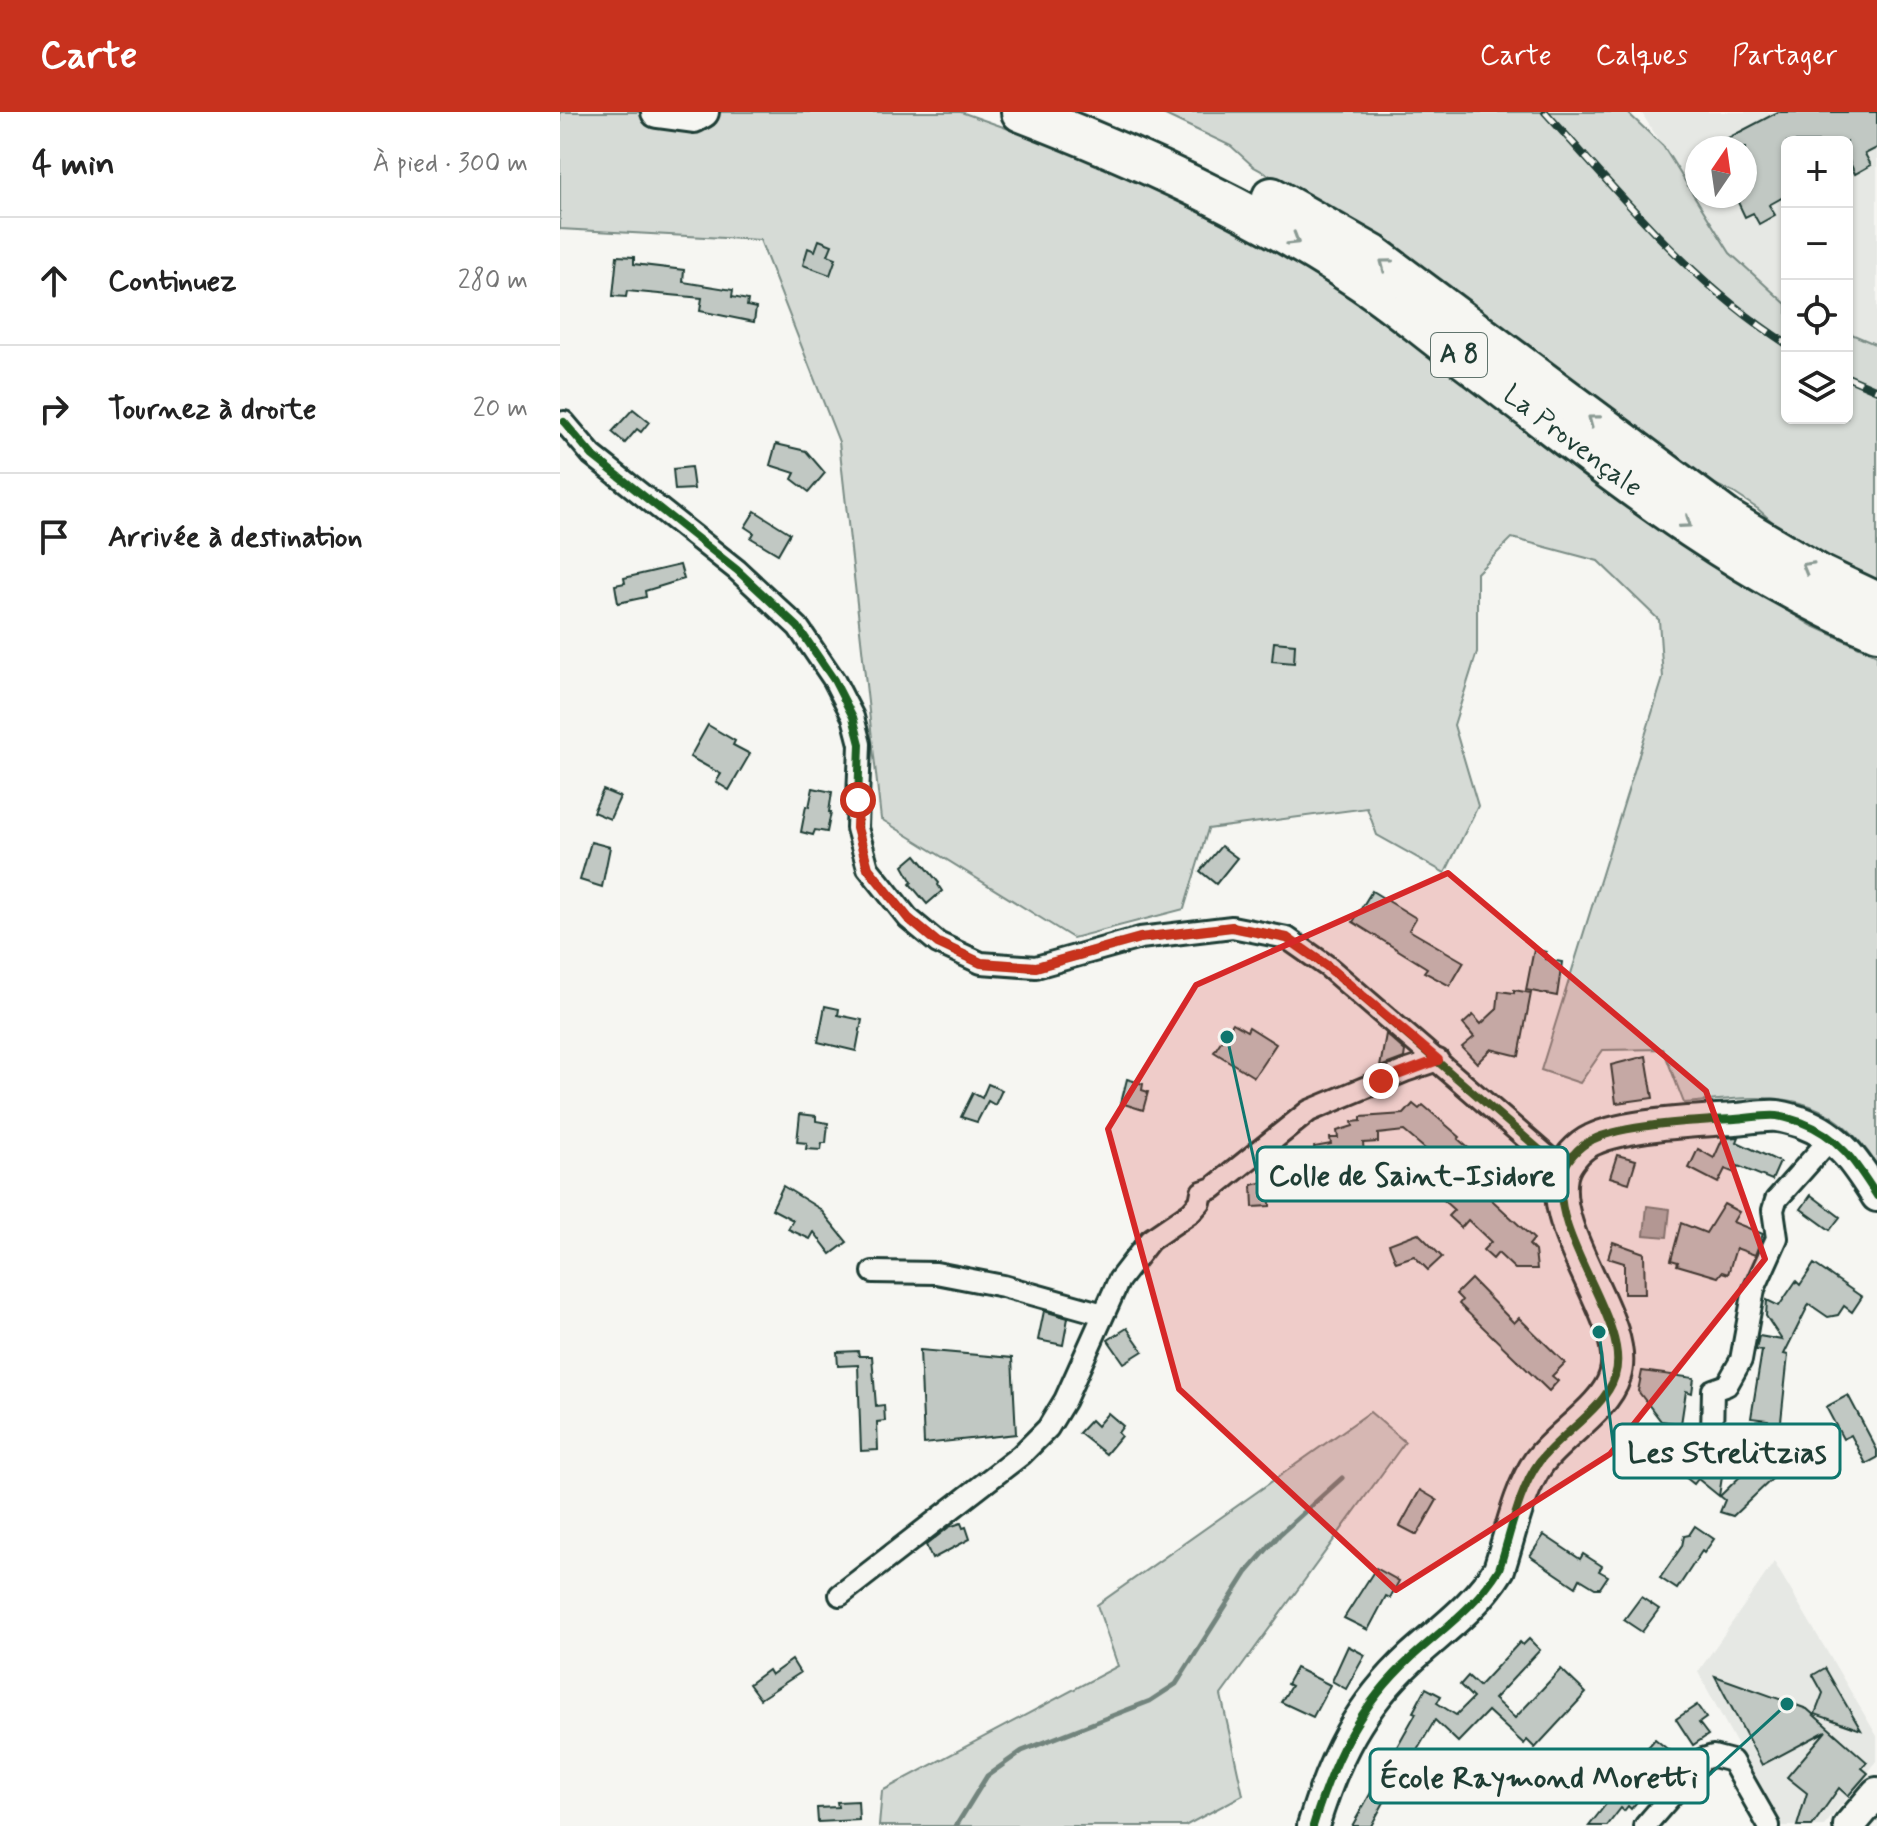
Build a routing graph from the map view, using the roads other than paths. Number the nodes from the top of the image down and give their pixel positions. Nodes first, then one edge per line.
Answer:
1 (657, 112) edge
2 (703, 112) edge
3 (1021, 112) edge
4 (1086, 112) edge
5 (564, 422) dead end
6 (1877, 602) edge
7 (1877, 631) edge
8 (1438, 1060) junction
9 (1832, 1137) junction
10 (1563, 1170) junction
11 (1877, 1196) edge
12 (873, 1272) dead end
13 (1103, 1314) junction
14 (1712, 1434) dead end
15 (840, 1595) dead end
16 (1877, 1793) edge
17 (1855, 1824) edge
18 (1313, 1826) edge
19 (1645, 1826) edge
20 (1769, 1826) edge

1 - 2 street
3 -> 7 highway, La Provençale / A 8
6 -> 4 highway, La Provençale / A 8
5 - 8 street
8 - 10 street
8 - 13 street
9 - 10 street
9 - 11 street
9 - 14 street
10 - 18 street
12 - 13 street
13 - 15 street
16 - 17 street
19 - 20 street

